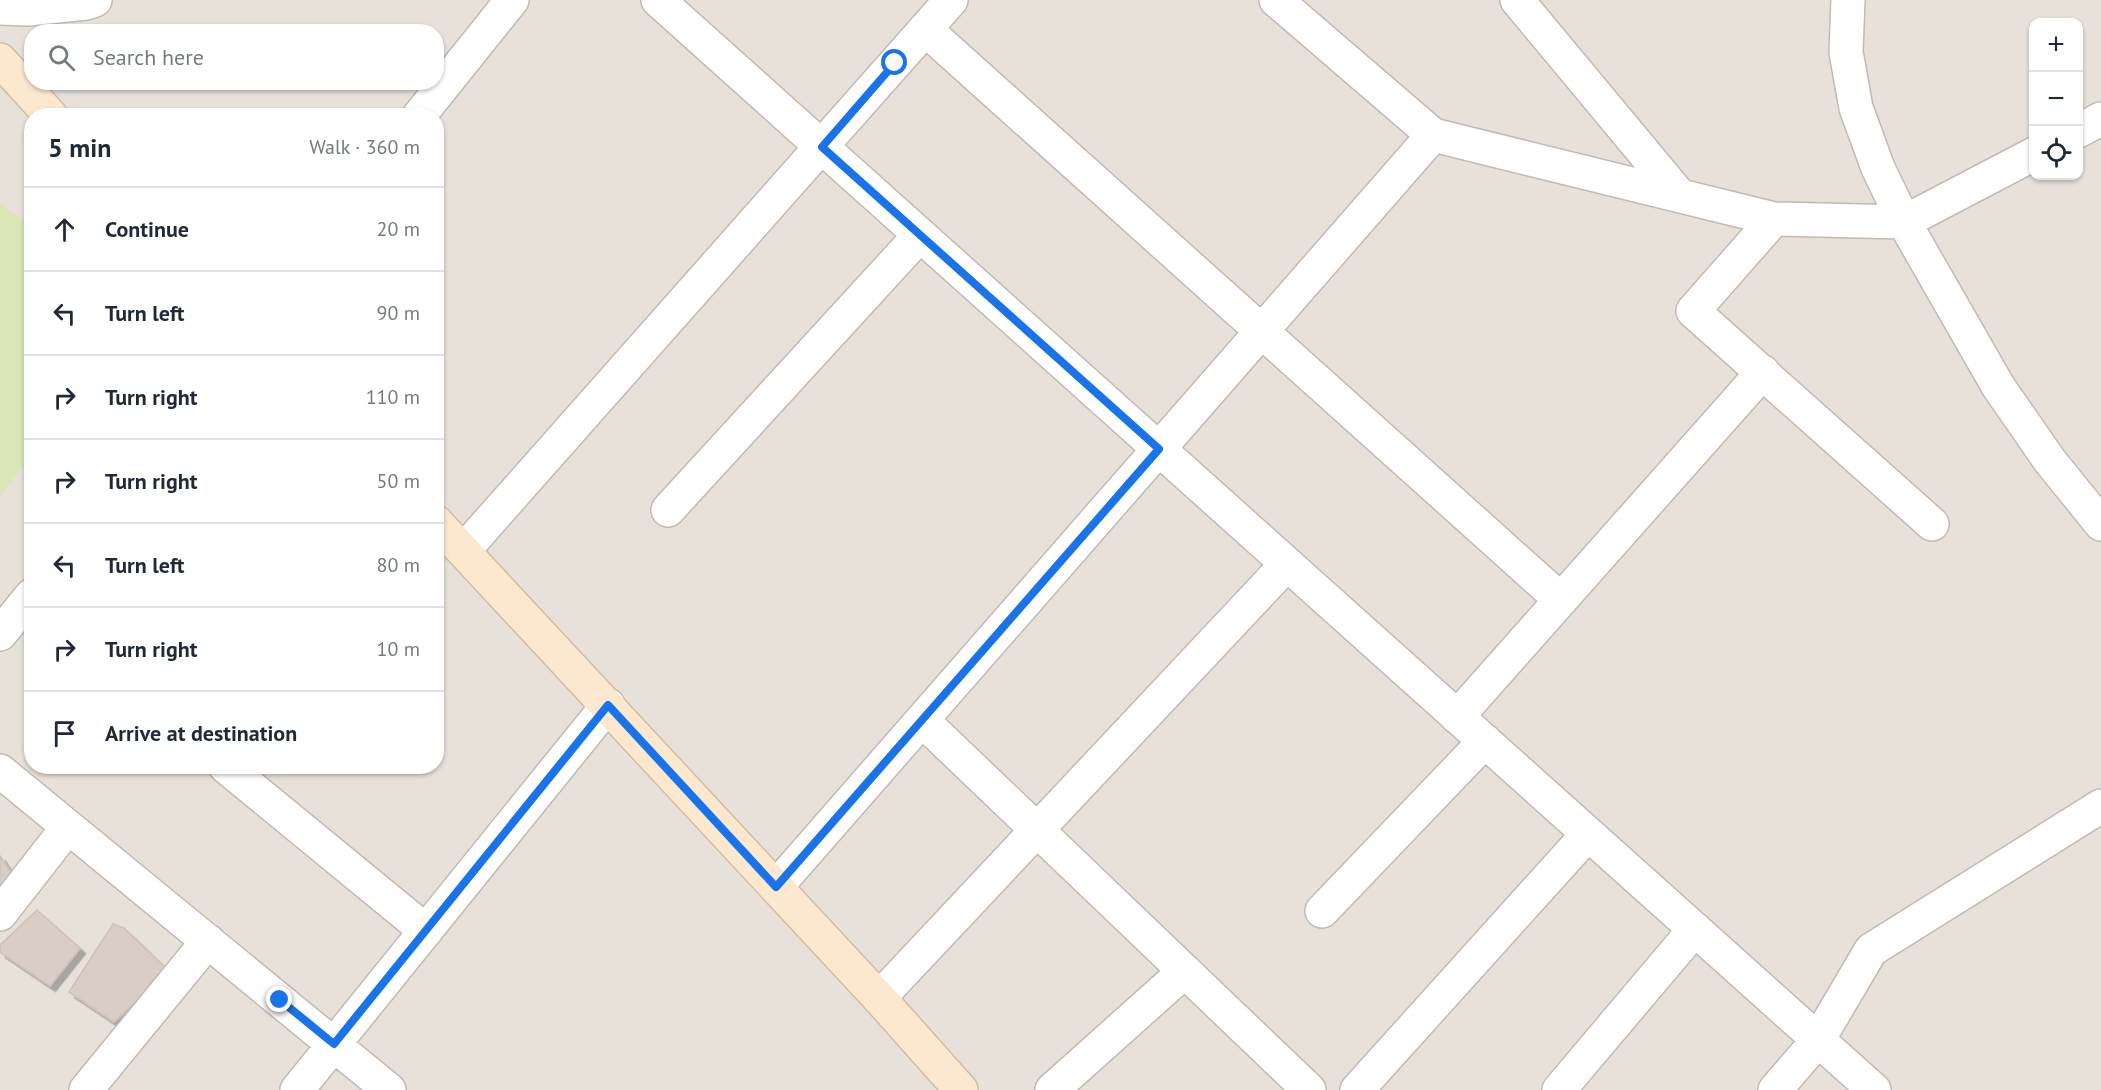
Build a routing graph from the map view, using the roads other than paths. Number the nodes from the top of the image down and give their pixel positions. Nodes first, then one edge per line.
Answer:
1 (95, 0) edge
2 (512, 0) edge
3 (658, 0) edge
4 (951, 0) edge
5 (1516, 0) edge
6 (1848, 0) edge
7 (1291, 4) edge
8 (0, 8) edge
9 (925, 29) junction
10 (0, 60) edge
11 (444, 85) edge
12 (24, 86) edge
13 (27, 90) edge
14 (440, 90) edge
15 (44, 108) edge
16 (425, 108) edge
17 (2101, 119) edge
18 (2083, 129) edge
19 (1433, 135) junction
20 (822, 147) junction
21 (2029, 157) edge
22 (1680, 196) junction
23 (1774, 219) junction
24 (1904, 222) junction
25 (920, 235) junction
26 (1262, 332) junction
27 (1763, 372) junction
28 (1159, 449) junction
29 (668, 510) dead end
30 (1932, 524) dead end
31 (2101, 524) edge
32 (444, 530) edge
33 (464, 550) junction
34 (1287, 564) junction
35 (1561, 600) junction
36 (24, 608) edge
37 (0, 634) edge
38 (608, 705) junction
39 (1458, 717) junction
40 (923, 721) junction
41 (1485, 741) junction
42 (0, 771) edge
43 (235, 774) edge
44 (2101, 806) edge
45 (68, 827) junction
46 (1036, 830) junction
47 (1588, 834) junction
48 (776, 887) junction
49 (1322, 912) dead end
50 (0, 914) edge
51 (1695, 929) junction
52 (426, 931) junction
53 (208, 941) junction
54 (1185, 971) junction
55 (879, 998) junction
56 (1818, 1040) junction
57 (334, 1044) junction
58 (1298, 1086) edge
59 (86, 1090) edge
60 (297, 1090) edge
61 (390, 1090) edge
62 (960, 1090) edge
63 (1052, 1090) edge
64 (1357, 1090) edge
65 (1559, 1090) edge
66 (1776, 1090) edge
67 (1874, 1090) edge

1 - 8 street
2 - 11 street
3 - 20 street
4 - 9 street
5 - 22 street
6 - 24 street
7 - 19 street
9 - 20 street
9 - 26 street
10 - 12 main road
13 - 15 main road
14 - 16 street
17 - 18 street
19 - 22 street
19 - 26 street
20 - 25 street
20 - 33 street
21 - 24 street
22 - 23 street
23 - 24 street
23 - 27 street
24 - 31 street
25 - 28 street
25 - 29 street
26 - 28 street
26 - 35 street
27 - 30 street
27 - 35 street
28 - 34 street
28 - 40 street
32 - 33 main road
33 - 38 main road
34 - 39 street
34 - 46 street
35 - 39 street
36 - 37 street
38 - 48 main road
38 - 52 street
39 - 41 street
40 - 46 street
40 - 48 street
41 - 47 street
41 - 49 street
42 - 45 street
43 - 52 street
44 - 56 street
45 - 50 street
45 - 53 street
46 - 54 street
46 - 55 street
47 - 51 street
47 - 64 street
48 - 55 main road
51 - 56 street
51 - 65 street
52 - 57 street
53 - 57 street
53 - 59 street
54 - 58 street
54 - 63 street
55 - 62 main road
56 - 66 street
56 - 67 street
57 - 60 street
57 - 61 street

